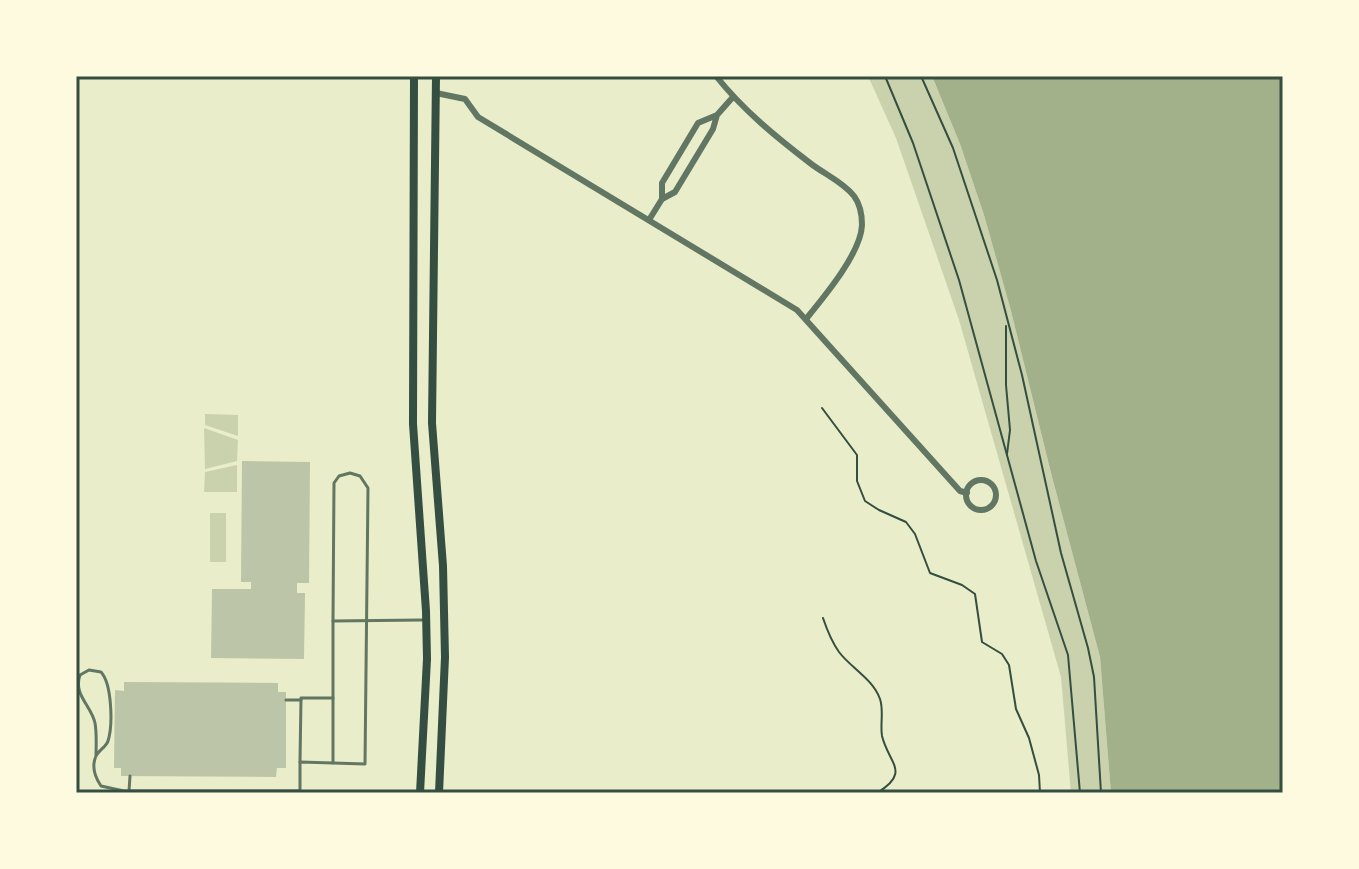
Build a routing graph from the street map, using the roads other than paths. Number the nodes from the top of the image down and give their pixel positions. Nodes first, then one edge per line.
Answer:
1 (414, 76) edge
2 (436, 76) edge
3 (716, 76) edge
4 (436, 93) junction
5 (733, 97) junction
6 (717, 115) junction
7 (662, 199) junction
8 (649, 220) junction
9 (806, 319) junction
10 (967, 493) junction
11 (426, 620) junction
12 (333, 621) junction
13 (367, 621) junction
14 (333, 698) junction
15 (286, 700) dead end
16 (301, 700) junction
17 (96, 756) junction
18 (300, 762) junction
19 (333, 763) junction
20 (130, 776) dead end
21 (129, 791) junction
22 (301, 792) edge
23 (420, 793) edge
24 (439, 793) edge

1 - 11 main road
2 - 4 main road
3 - 5 street
4 - 8 street
4 - 24 main road
5 - 6 street
5 - 9 street
6 - 7 street
6 - 7 street
7 - 8 street
8 - 9 street
9 - 10 street
10 - 10 street
11 - 13 lane
11 - 23 main road
12 - 13 lane
12 - 13 lane
12 - 14 lane
13 - 19 lane
14 - 16 lane
14 - 19 lane
15 - 16 lane
16 - 18 lane
17 - 17 lane
17 - 21 lane
18 - 19 lane
18 - 22 lane
20 - 21 lane
21 - 22 lane

